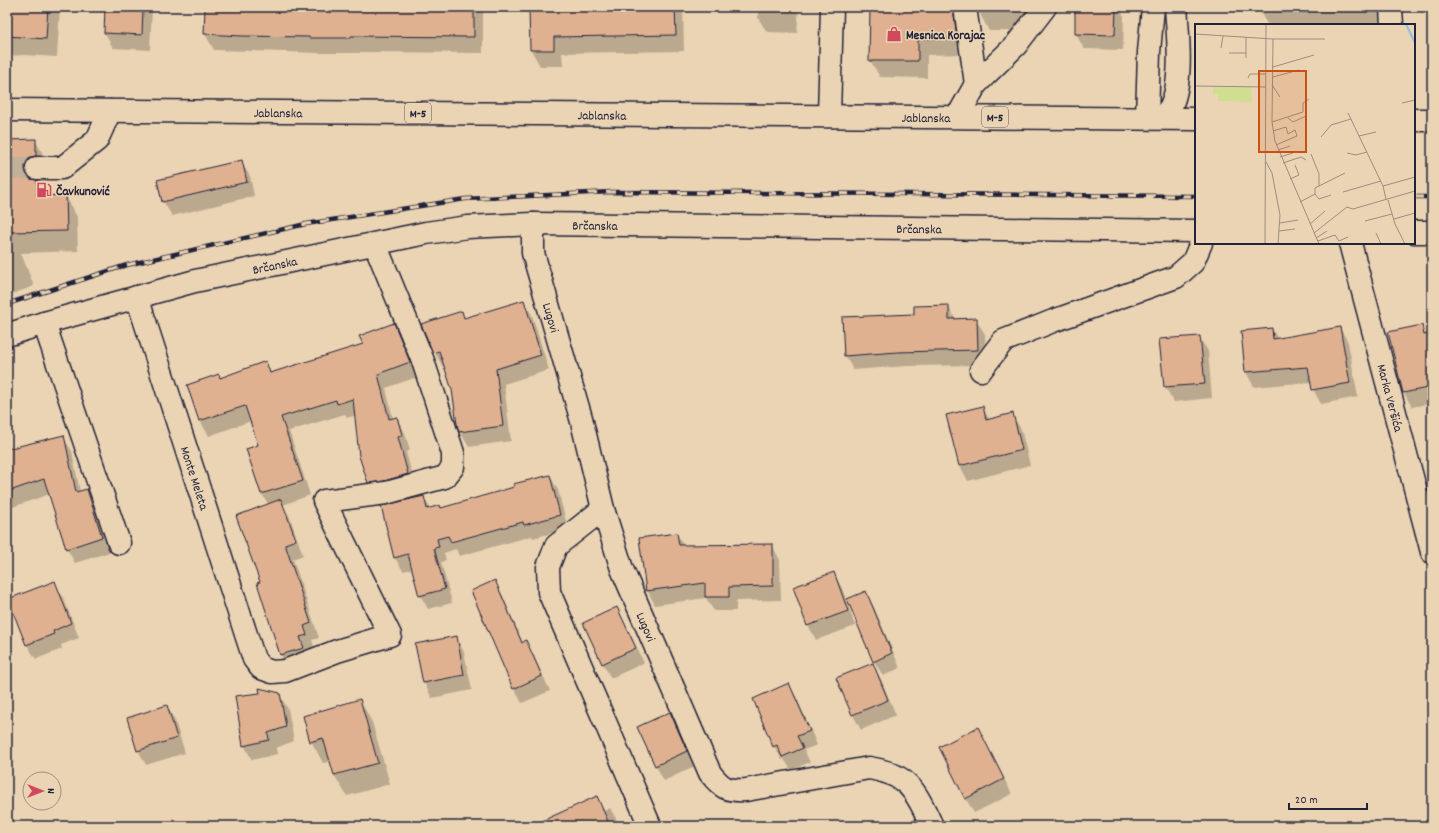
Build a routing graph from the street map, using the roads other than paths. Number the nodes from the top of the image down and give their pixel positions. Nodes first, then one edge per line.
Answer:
1 (832, 7) edge
2 (965, 7) edge
3 (1045, 7) edge
4 (1153, 7) edge
5 (1391, 7) edge
6 (1177, 17) edge
7 (1392, 24) edge
8 (1195, 48) edge
9 (976, 84) junction
10 (7, 110) edge
11 (110, 111) junction
12 (829, 115) junction
13 (958, 116) junction
14 (1154, 118) junction
15 (1195, 118) edge
16 (1415, 120) edge
17 (1432, 120) edge
18 (37, 168) tunnel mouth
19 (534, 224) junction
20 (1195, 231) edge
21 (1415, 232) edge
22 (1432, 232) edge
23 (375, 244) junction
24 (1201, 244) edge
25 (1350, 244) edge
26 (138, 297) junction
27 (44, 322) junction
28 (7, 335) edge
29 (981, 370) dead end
30 (603, 509) junction
31 (119, 543) dead end
32 (1432, 552) edge
33 (650, 826) edge
34 (932, 826) edge

1 - 12 street
2 - 9 street
3 - 9 street
4 - 14 street
5 - 7 street
6 - 8 street
6 - 14 street
9 - 13 street
10 - 11 street, Jablanska / M-5
11 - 12 street, Jablanska / M-5
11 - 18 street
12 - 13 street, Jablanska / M-5
13 - 14 street, Jablanska / M-5
14 - 15 street, Jablanska
16 - 17 street
19 - 20 street, Brčanska
19 - 23 street, Brčanska
19 - 30 street, Lugovi
21 - 22 street
23 - 26 street, Brčanska
23 - 26 street, Monte Meleta
24 - 29 street
25 - 32 street, Marka Veršića
26 - 27 street, Brčanska
27 - 28 street, Brčanska
27 - 31 street
30 - 33 street
30 - 34 street, Lugovi

